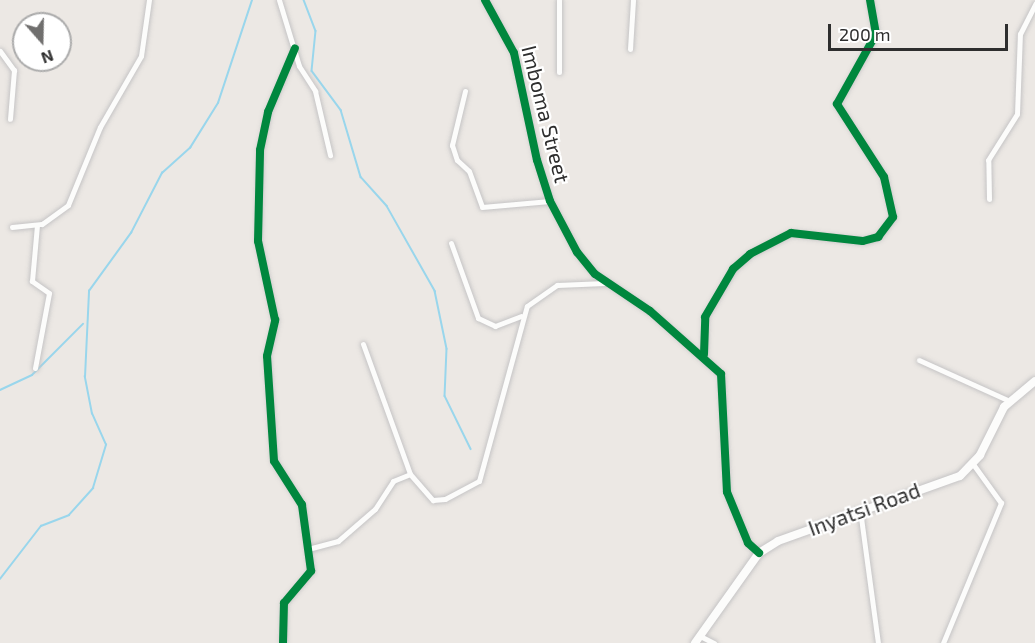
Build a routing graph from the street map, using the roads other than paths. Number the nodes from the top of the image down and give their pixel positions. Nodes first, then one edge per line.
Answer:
1 (149, 0) edge
2 (279, 0) edge
3 (484, 0) edge
4 (559, 0) edge
5 (633, 0) edge
6 (870, 0) edge
7 (1035, 4) edge
8 (295, 48) junction
9 (630, 49) dead end
10 (0, 51) edge
11 (559, 72) dead end
12 (465, 91) dead end
13 (10, 119) dead end
14 (330, 155) dead end
15 (989, 199) dead end
16 (550, 201) junction
17 (37, 225) junction
18 (12, 227) dead end
19 (451, 243) dead end
20 (606, 283) junction
21 (521, 316) junction
22 (363, 344) dead end
23 (704, 354) junction
24 (920, 360) dead end
25 (35, 368) dead end
26 (1035, 381) edge
27 (1010, 401) junction
28 (973, 464) junction
29 (410, 474) junction
30 (860, 510) junction
31 (308, 549) junction
32 (759, 553) junction
33 (698, 639) edge
34 (283, 643) edge
35 (714, 643) edge
36 (878, 643) edge
37 (943, 643) edge

1 - 17 street
2 - 8 street
3 - 16 street, Imboma Street
4 - 11 street
5 - 9 street
6 - 23 street
7 - 15 street
8 - 14 street
8 - 31 street
10 - 13 street
12 - 16 street
16 - 20 street, Imboma Street
17 - 18 street
17 - 25 street
19 - 21 street
20 - 21 street
20 - 23 street, Imboma Street
21 - 29 street
22 - 29 street
23 - 32 street, Imboma Street
24 - 27 street
26 - 27 street, Inyatsi Road
27 - 28 street, Inyatsi Road
28 - 30 street, Inyatsi Road
28 - 37 street
29 - 31 street
30 - 32 street, Inyatsi Road
30 - 36 street
31 - 34 street
32 - 33 street
33 - 35 street

